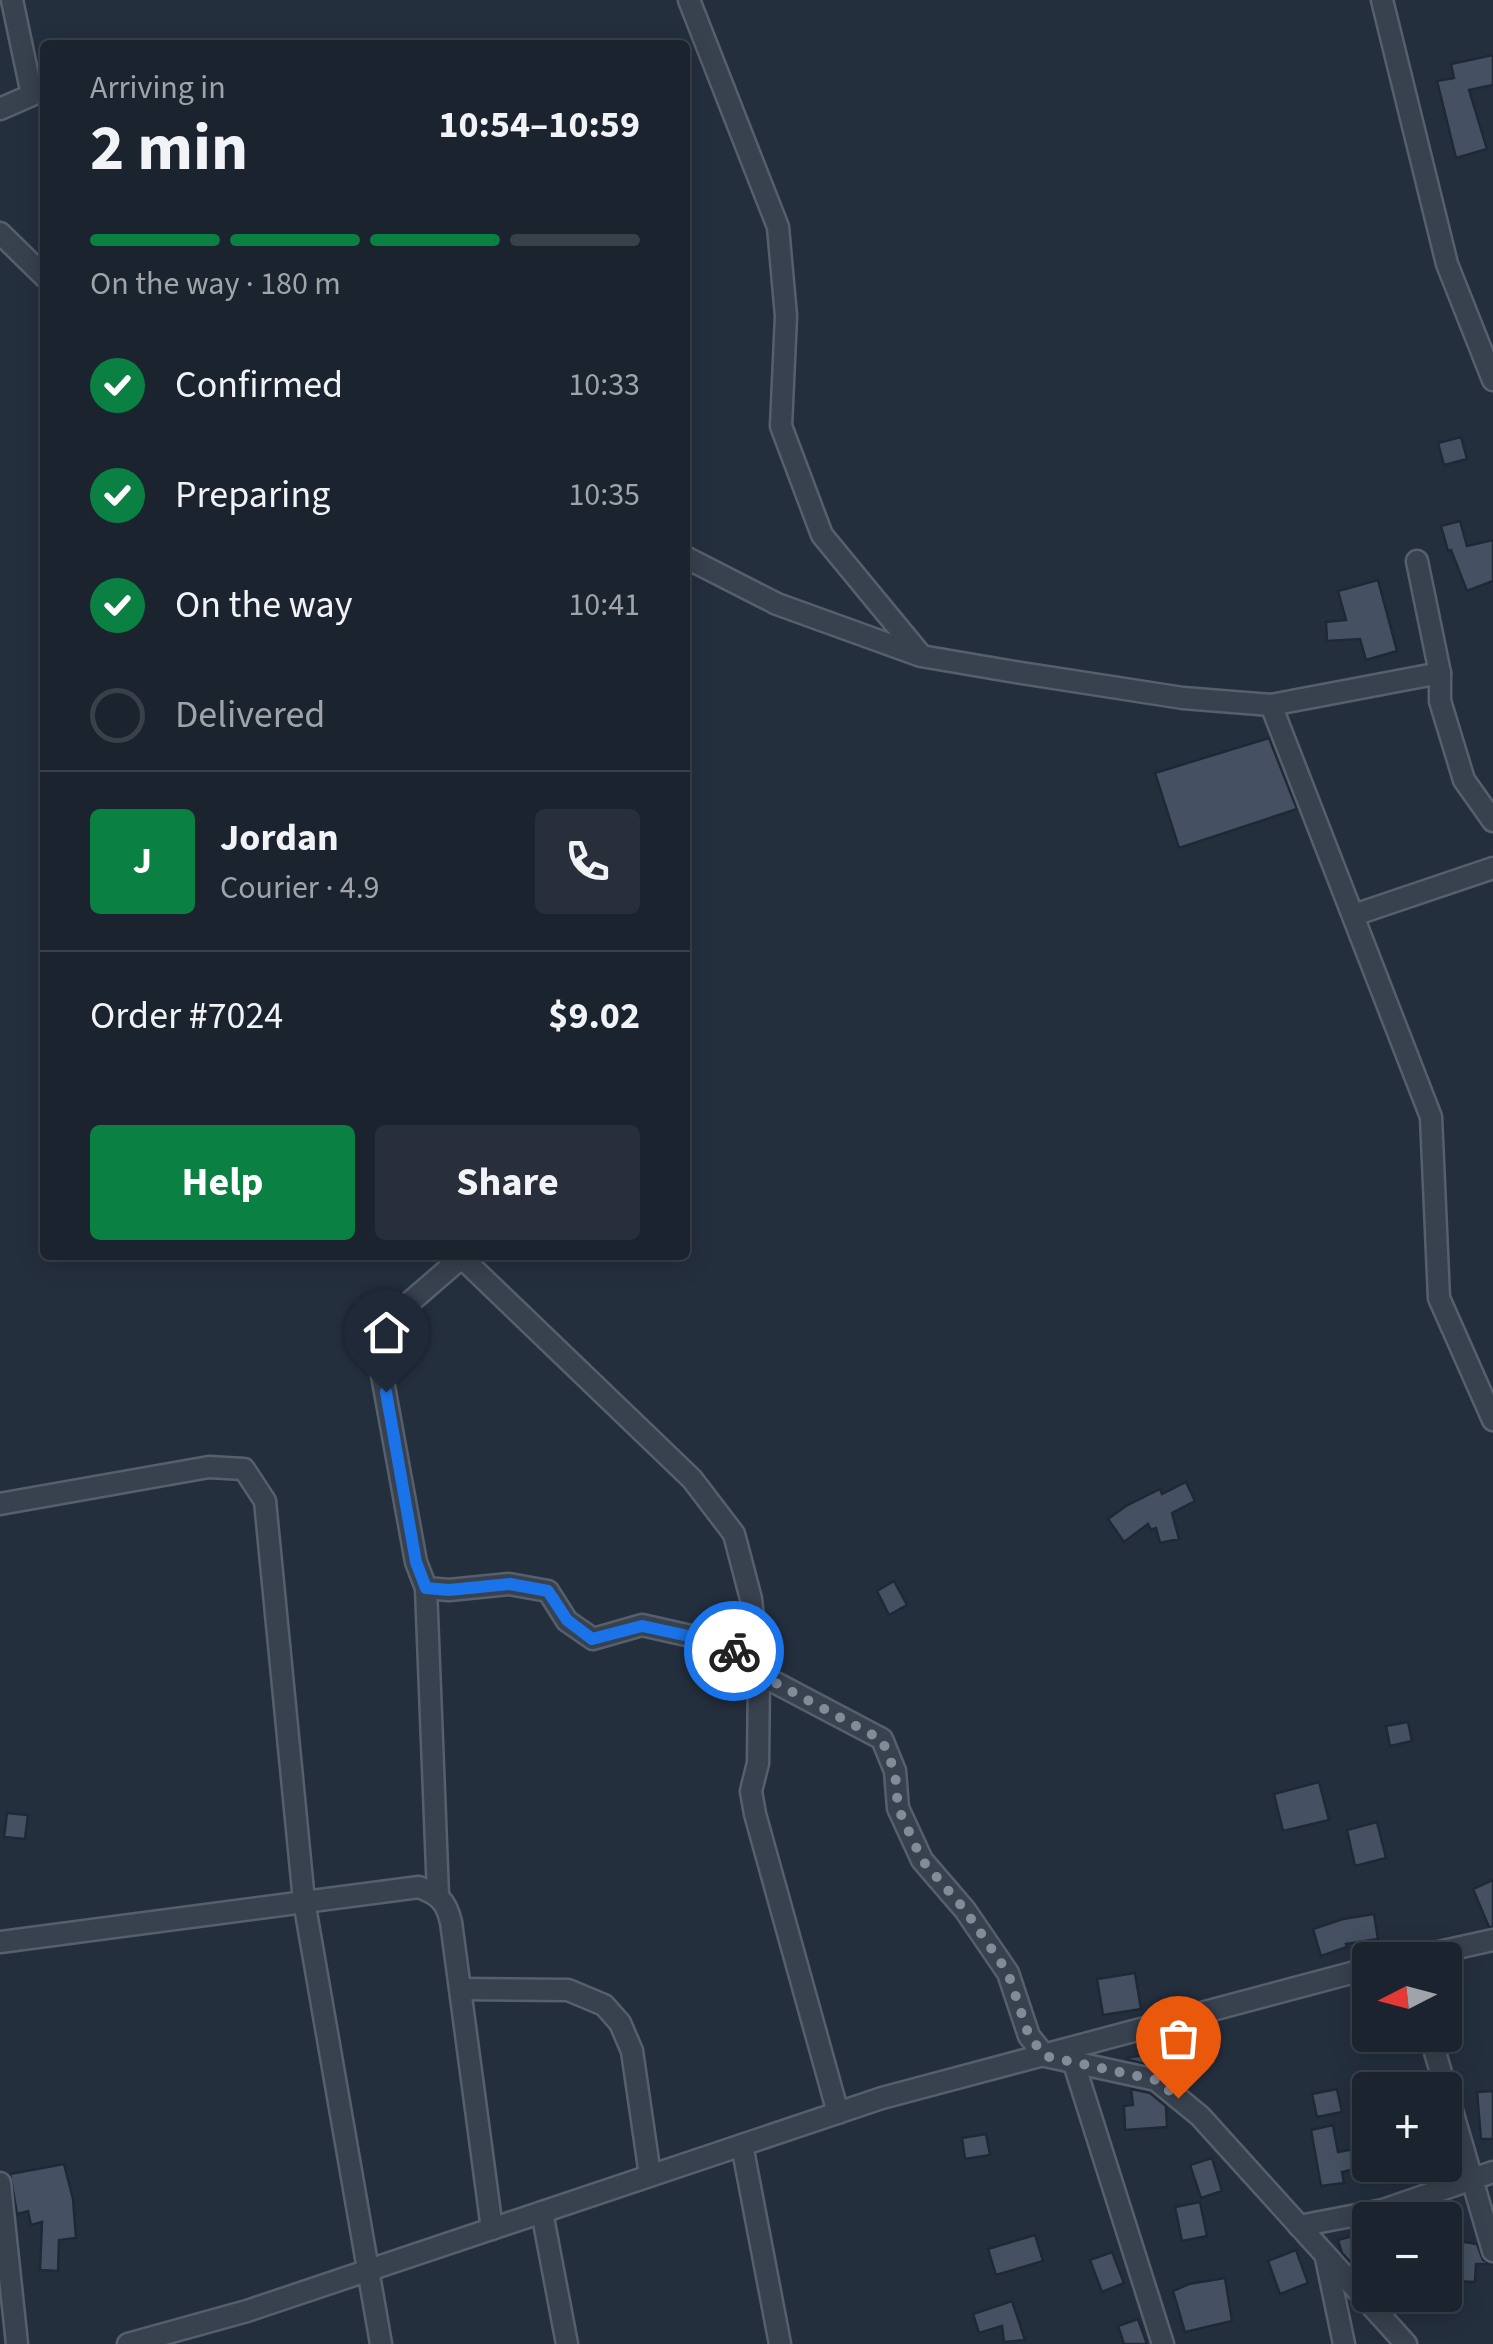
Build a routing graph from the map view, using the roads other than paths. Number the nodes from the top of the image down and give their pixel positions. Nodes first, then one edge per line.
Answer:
1 (12, 0) edge
2 (689, 0) edge
3 (1382, 0) edge
4 (0, 109) edge
5 (0, 233) edge
6 (40, 272) edge
7 (1493, 380) edge
8 (690, 560) edge
9 (1417, 561) dead end
10 (921, 656) junction
11 (1440, 673) junction
12 (1271, 705) junction
13 (1493, 820) edge
14 (1493, 868) edge
15 (1354, 915) junction
16 (456, 1260) edge
17 (464, 1260) edge
18 (1493, 1420) edge
19 (0, 1504) edge
20 (426, 1588) junction
21 (759, 1674) junction
22 (438, 1895) junction
23 (304, 1901) junction
24 (1493, 1940) edge
25 (0, 1942) edge
26 (1462, 1947) edge
27 (1352, 1973) edge
28 (460, 1989) junction
29 (1435, 2052) edge
30 (1045, 2056) junction
31 (1072, 2056) junction
32 (838, 2113) junction
33 (742, 2144) junction
34 (1493, 2172) edge
35 (650, 2176) junction
36 (1472, 2178) junction
37 (0, 2183) edge
38 (542, 2212) junction
39 (1299, 2226) junction
40 (492, 2229) junction
41 (1493, 2251) edge
42 (1326, 2255) junction
43 (367, 2271) junction
44 (200, 2334) edge
45 (17, 2344) edge
46 (128, 2344) edge
47 (381, 2344) edge
48 (567, 2344) edge
49 (780, 2344) edge
50 (1164, 2344) edge
51 (1344, 2344) edge
52 (1406, 2344) edge

1 - 4 street
2 - 10 street
3 - 7 street
5 - 6 street
8 - 10 street
9 - 11 street
10 - 12 street
11 - 12 street
11 - 13 street
12 - 15 street
14 - 15 street
15 - 18 street
16 - 20 street
17 - 21 street
19 - 23 street
20 - 21 street
20 - 22 street
21 - 30 street
21 - 32 street
22 - 23 street
22 - 28 street
23 - 25 street
23 - 43 street
24 - 26 street
27 - 31 street
28 - 35 street
28 - 40 street
29 - 36 street
30 - 31 street
30 - 32 street
31 - 39 street
31 - 50 street
32 - 33 street
33 - 35 street
33 - 49 street
34 - 36 street
35 - 38 street
36 - 39 street
36 - 41 street
37 - 45 street
38 - 40 street
38 - 48 street
39 - 42 street
40 - 43 street
42 - 51 street
42 - 52 street
43 - 44 street
43 - 47 street
44 - 46 street

